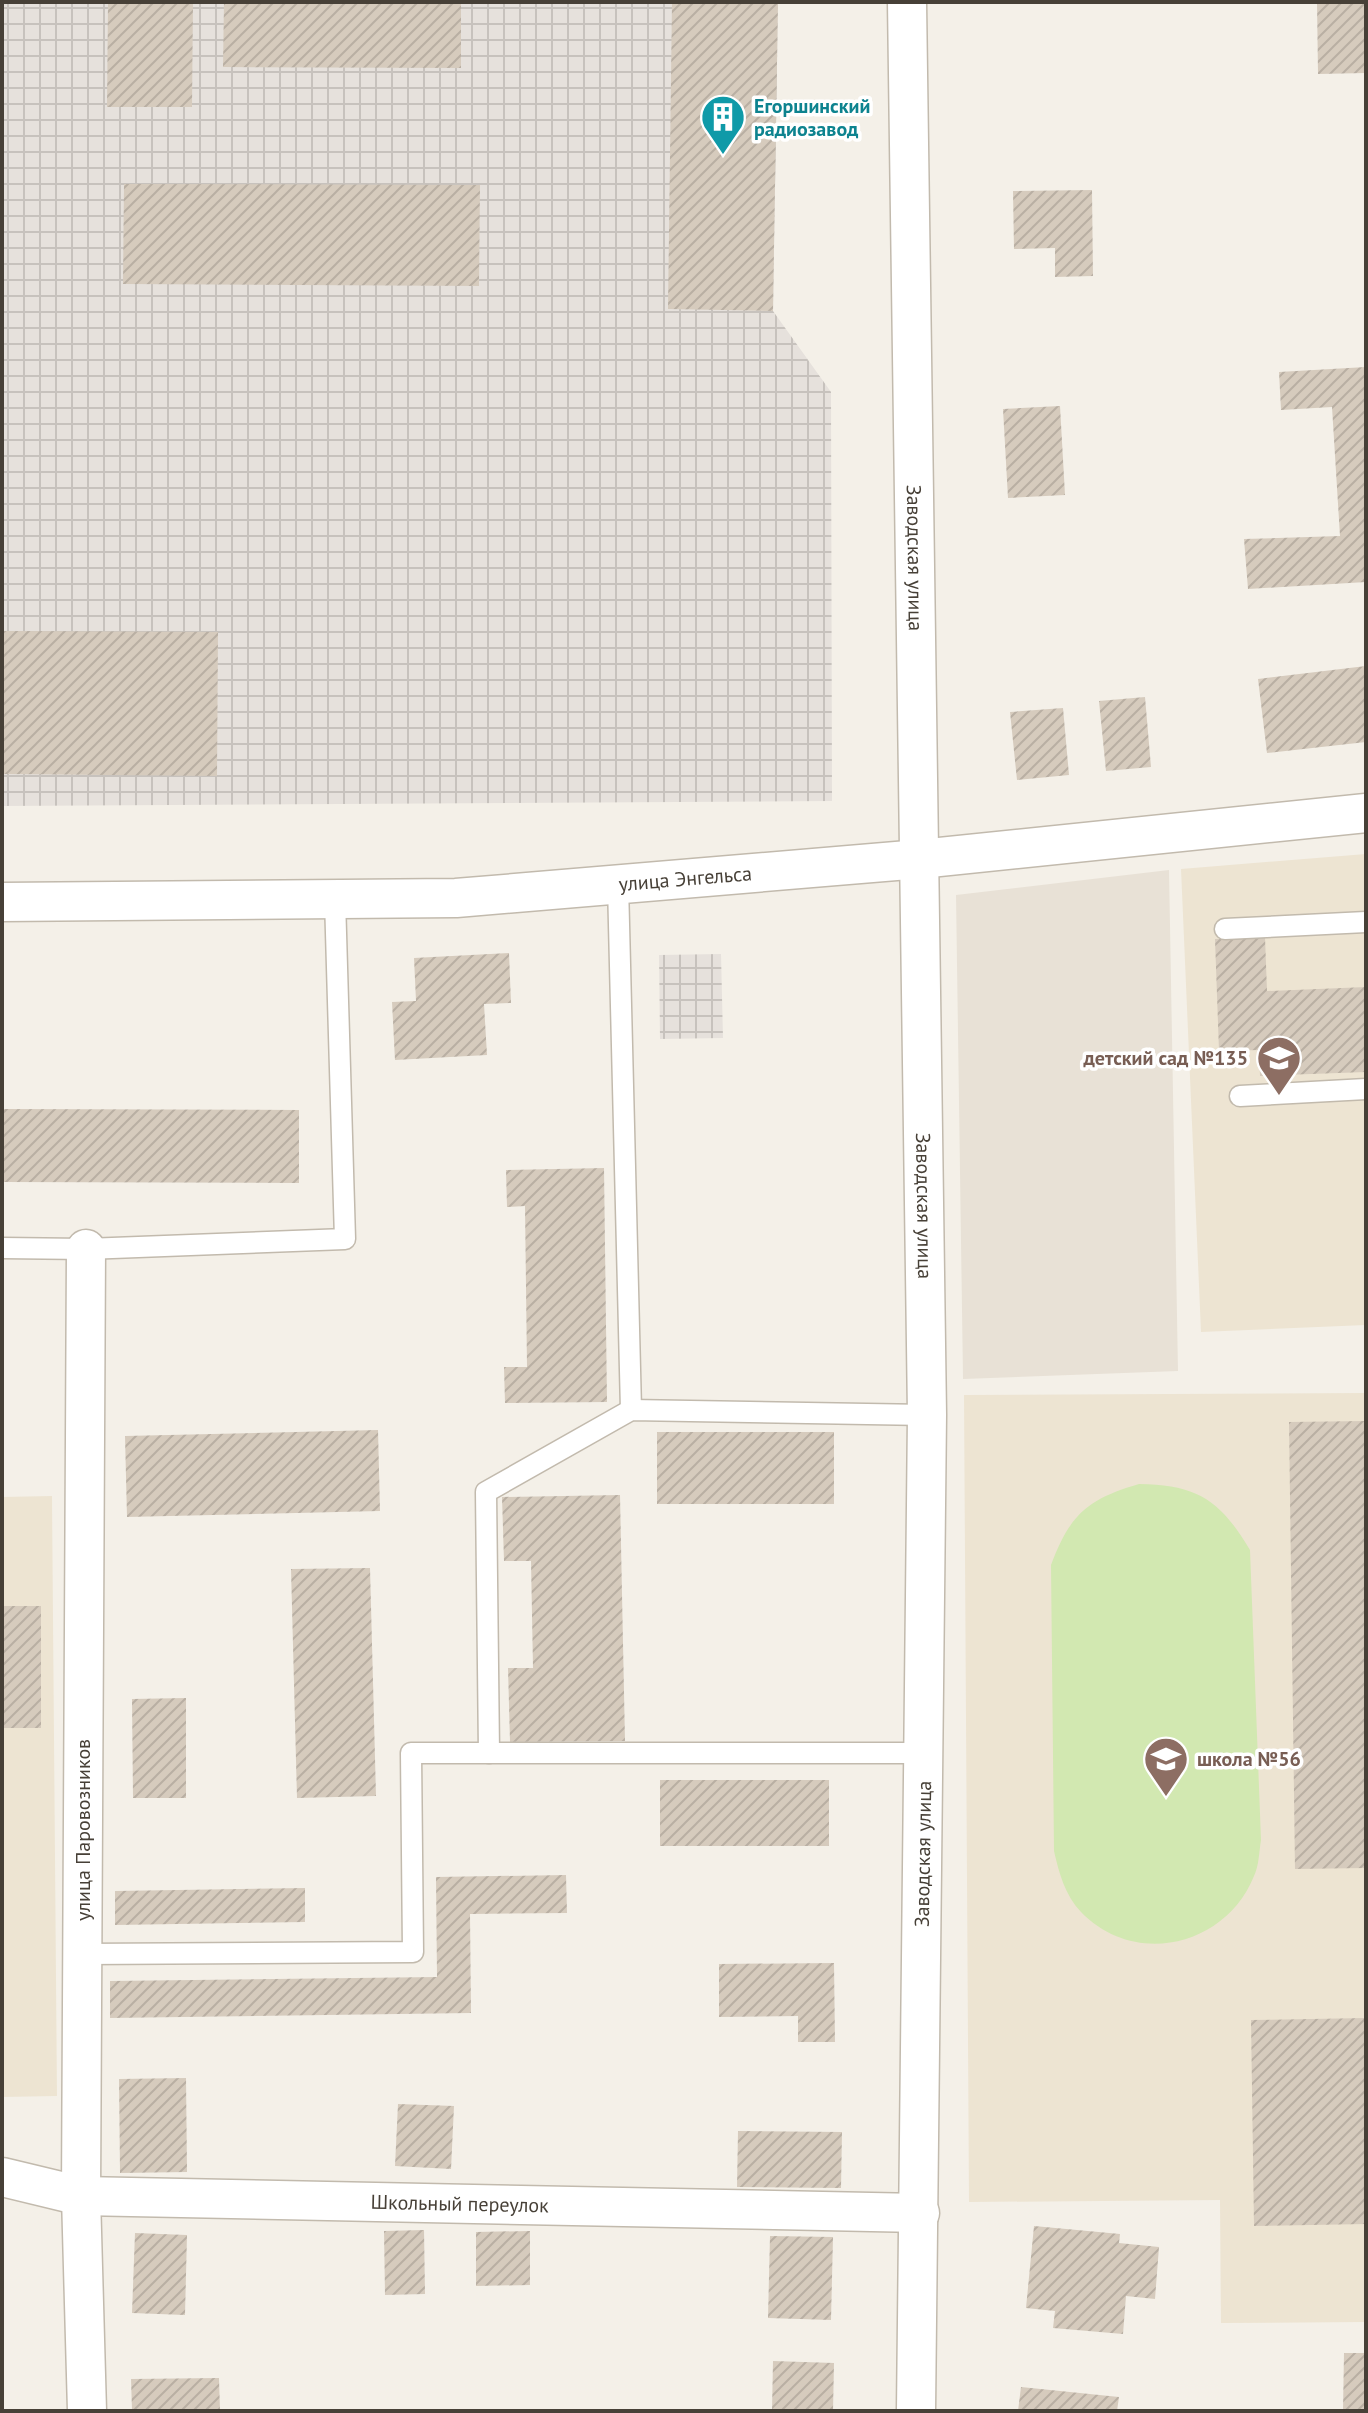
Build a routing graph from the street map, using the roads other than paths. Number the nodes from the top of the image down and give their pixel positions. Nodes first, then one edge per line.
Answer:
1 (907, 2) edge
2 (1366, 813) edge
3 (920, 859) junction
4 (618, 884) junction
5 (335, 899) junction
6 (2, 902) edge
7 (1366, 922) edge
8 (1225, 929) dead end
9 (1366, 1089) edge
10 (1240, 1096) dead end
11 (2, 1248) edge
12 (86, 1249) junction
13 (631, 1410) junction
14 (927, 1415) junction
15 (489, 1753) junction
16 (924, 1753) junction
17 (83, 1954) junction
18 (2, 2177) edge
19 (81, 2196) junction
20 (920, 2213) junction
21 (87, 2411) edge
22 (916, 2411) edge

1 - 3 street, Заводская улица
2 - 3 street, улица Энгельса
3 - 4 street, улица Энгельса
3 - 14 street, Заводская улица
4 - 5 street, улица Энгельса
4 - 13 lane
5 - 6 street, улица Энгельса
5 - 12 lane
7 - 8 lane
9 - 10 lane
11 - 12 lane
12 - 17 street, улица Паровозников
13 - 14 lane
13 - 15 lane
14 - 16 street, Заводская улица
15 - 16 lane
15 - 17 lane
16 - 20 street, Заводская улица
17 - 19 street, улица Паровозников
18 - 19 street, Школьный переулок
19 - 20 street, Школьный переулок
19 - 21 street, улица Паровозников
20 - 22 street, Заводская улица

